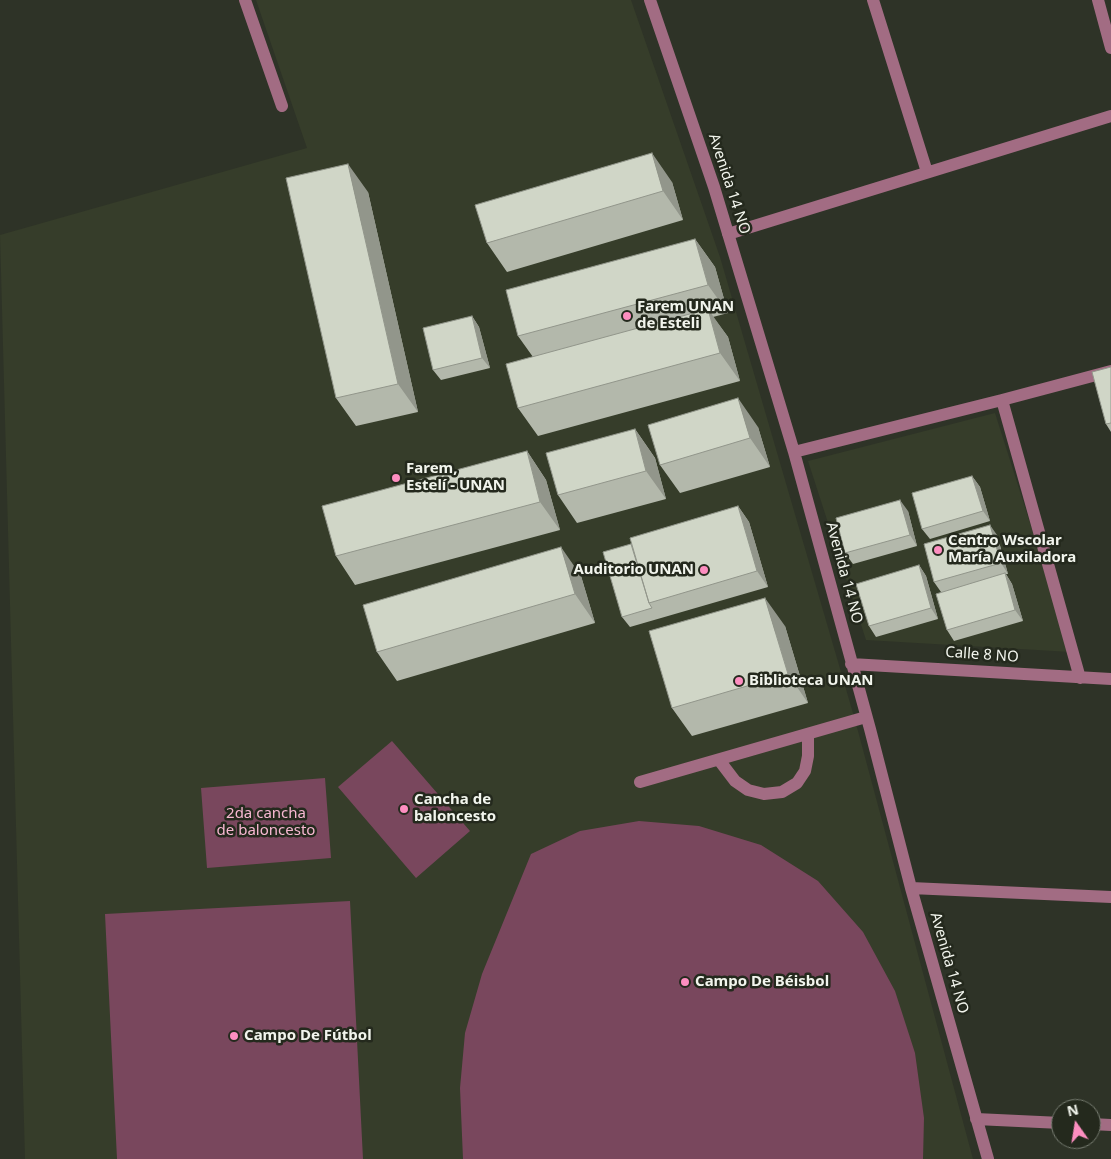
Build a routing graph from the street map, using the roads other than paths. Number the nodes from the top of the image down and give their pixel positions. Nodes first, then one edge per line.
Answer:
1 (245, 0) edge
2 (650, 0) edge
3 (873, 0) edge
4 (1098, 0) edge
5 (1111, 48) edge
6 (282, 106) dead end
7 (1111, 116) edge
8 (927, 172) junction
9 (728, 234) junction
10 (1111, 371) edge
11 (1002, 400) junction
12 (794, 452) junction
13 (851, 664) junction
14 (1080, 678) junction
15 (1111, 680) edge
16 (866, 717) junction
17 (808, 734) junction
18 (719, 760) junction
19 (640, 782) dead end
20 (910, 888) junction
21 (1111, 897) edge
22 (976, 1119) junction
23 (1051, 1123) edge
24 (988, 1159) edge

1 - 6 street
2 - 9 street, Avenida 14 NO
3 - 8 street
4 - 5 street
7 - 8 street
8 - 9 street
9 - 12 street, Avenida 14 NO
10 - 11 street
11 - 12 street
11 - 14 street
12 - 13 street, Avenida 14 NO
13 - 14 street, Calle 8 NO
13 - 16 street, Avenida 14 NO
14 - 15 street, Calle 8 NO
16 - 17 street
16 - 20 street, Avenida 14 NO
17 - 18 street
17 - 18 street
18 - 19 street
20 - 21 street
20 - 22 street, Avenida 14 NO
22 - 23 street
22 - 24 street, Avenida 14 NO

